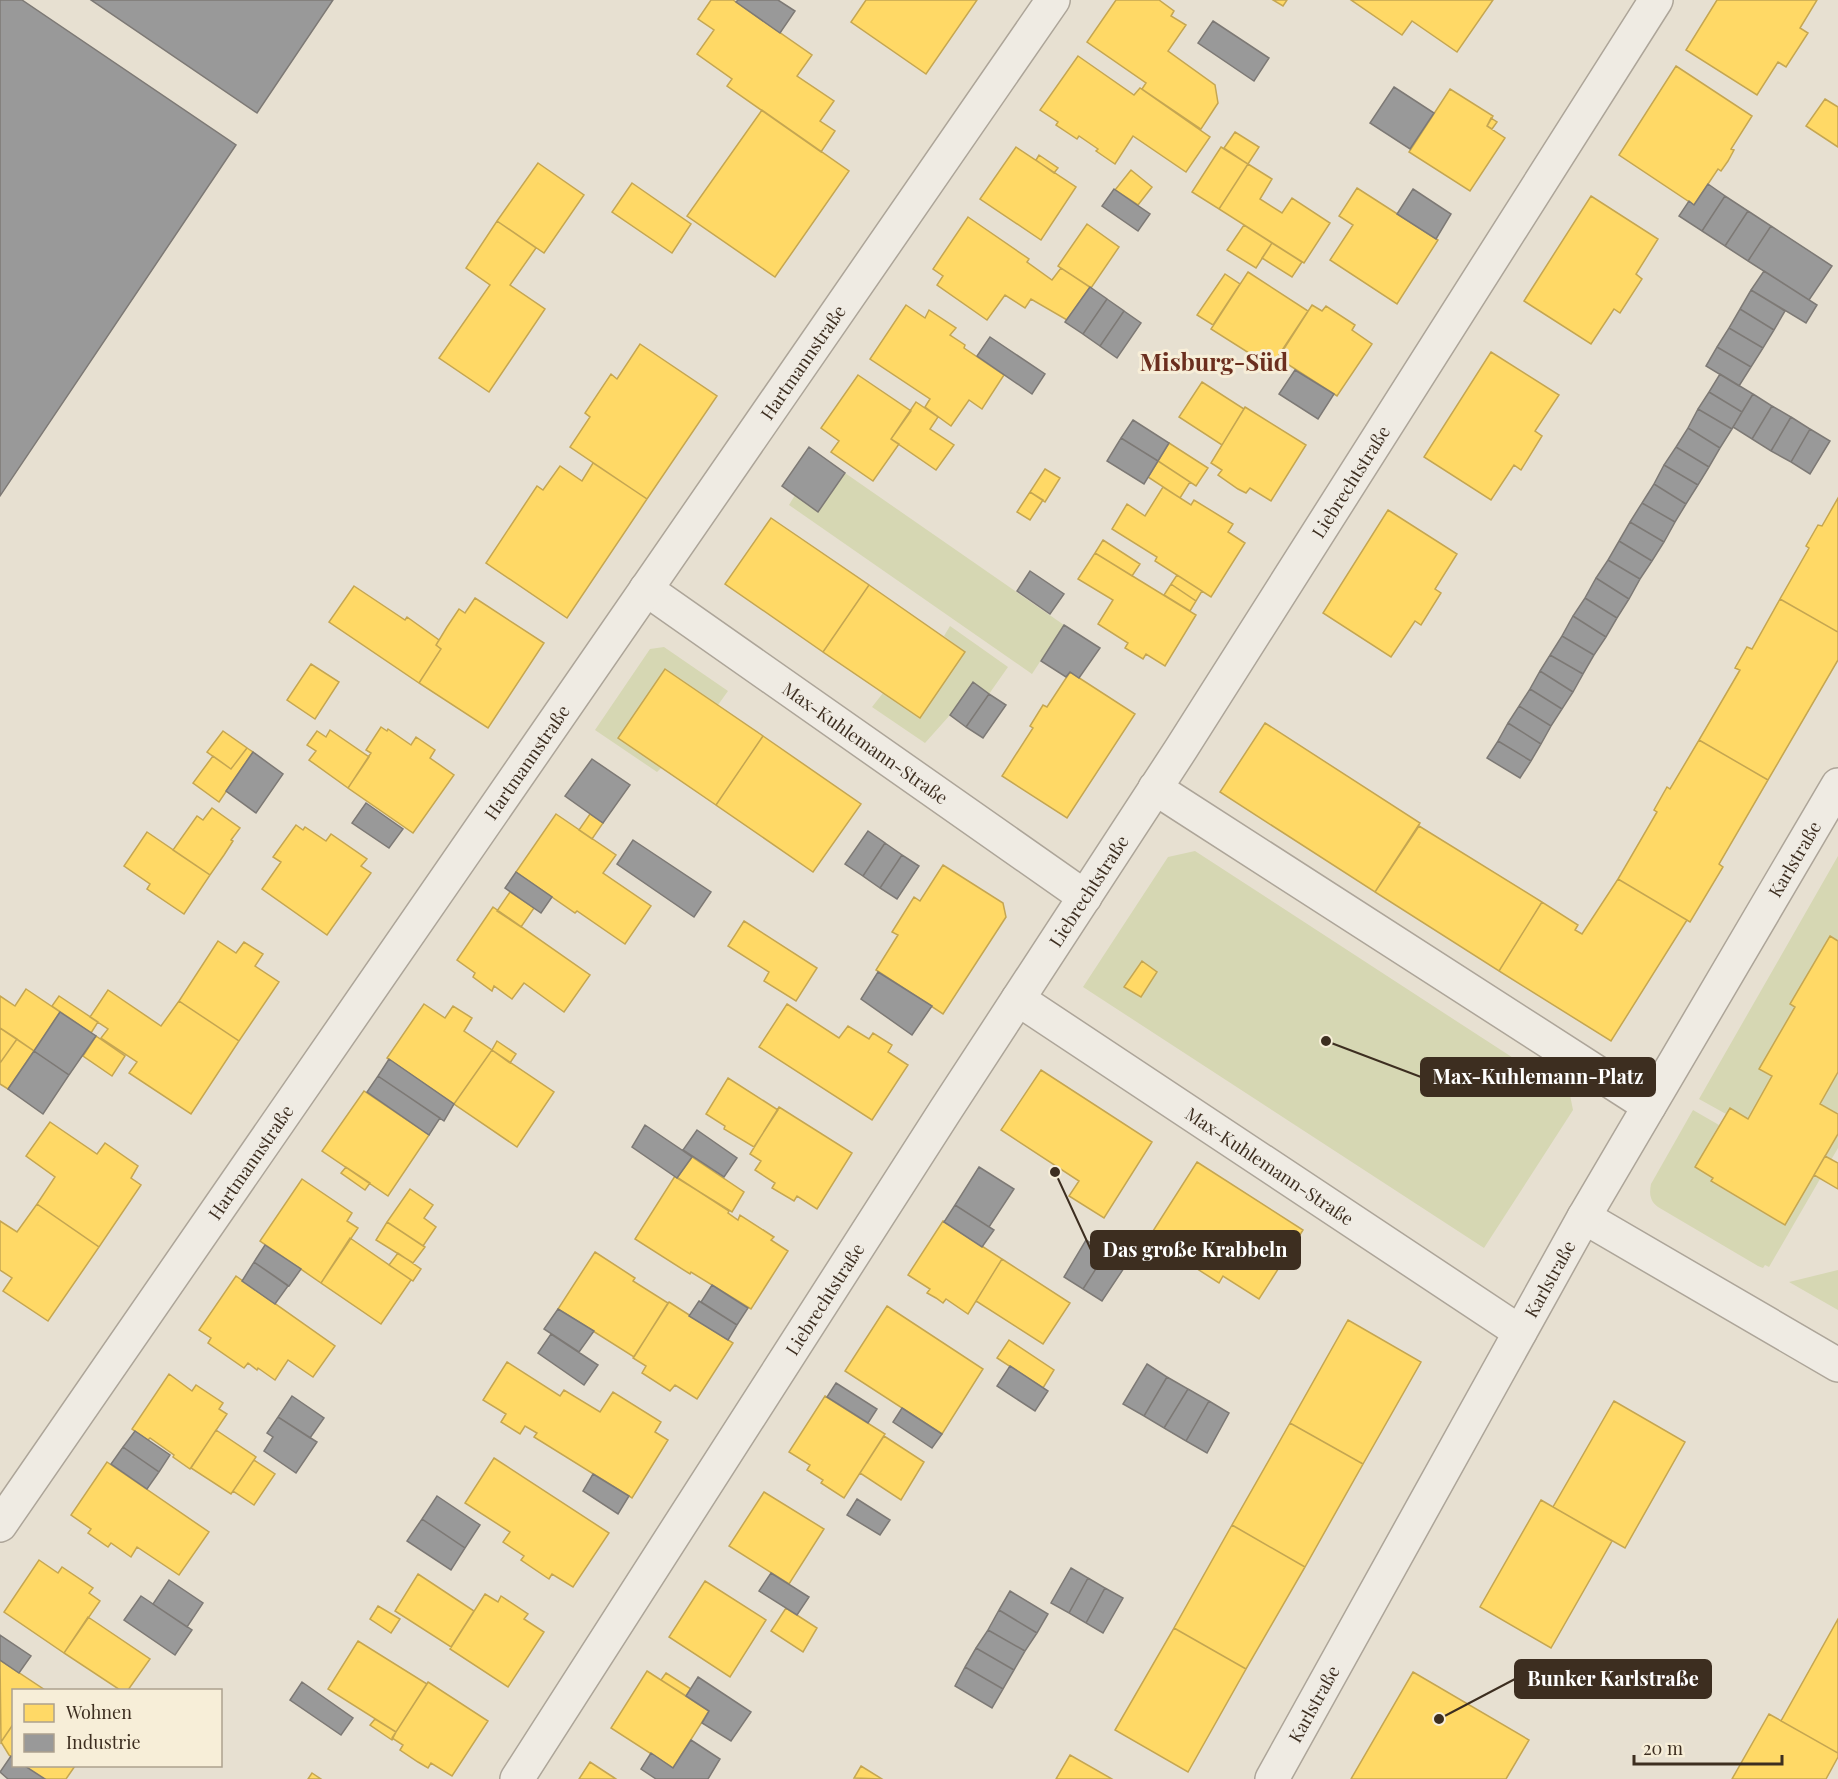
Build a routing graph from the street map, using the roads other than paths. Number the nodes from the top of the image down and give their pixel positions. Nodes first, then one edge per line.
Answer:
1 (1053, 0) edge
2 (1656, 0) edge
3 (646, 589) junction
4 (1838, 785) edge
5 (1155, 788) junction
6 (1085, 897) junction
7 (1018, 999) junction
8 (1649, 1106) junction
9 (1584, 1217) junction
10 (1520, 1332) junction
11 (1838, 1365) edge
12 (0, 1525) edge
13 (517, 1779) edge
14 (1272, 1779) edge

1 - 3 street, Hartmannstraße
2 - 5 street, Liebrechtstraße
3 - 6 street, Max-Kuhlemann-Straße
3 - 12 street, Hartmannstraße
4 - 8 street, Karlstraße
5 - 6 street, Liebrechtstraße
5 - 8 street
6 - 7 street, Liebrechtstraße
7 - 10 street, Max-Kuhlemann-Straße
7 - 13 street, Liebrechtstraße
8 - 9 street, Karlstraße
9 - 10 street, Karlstraße
9 - 11 street
10 - 14 street, Karlstraße

